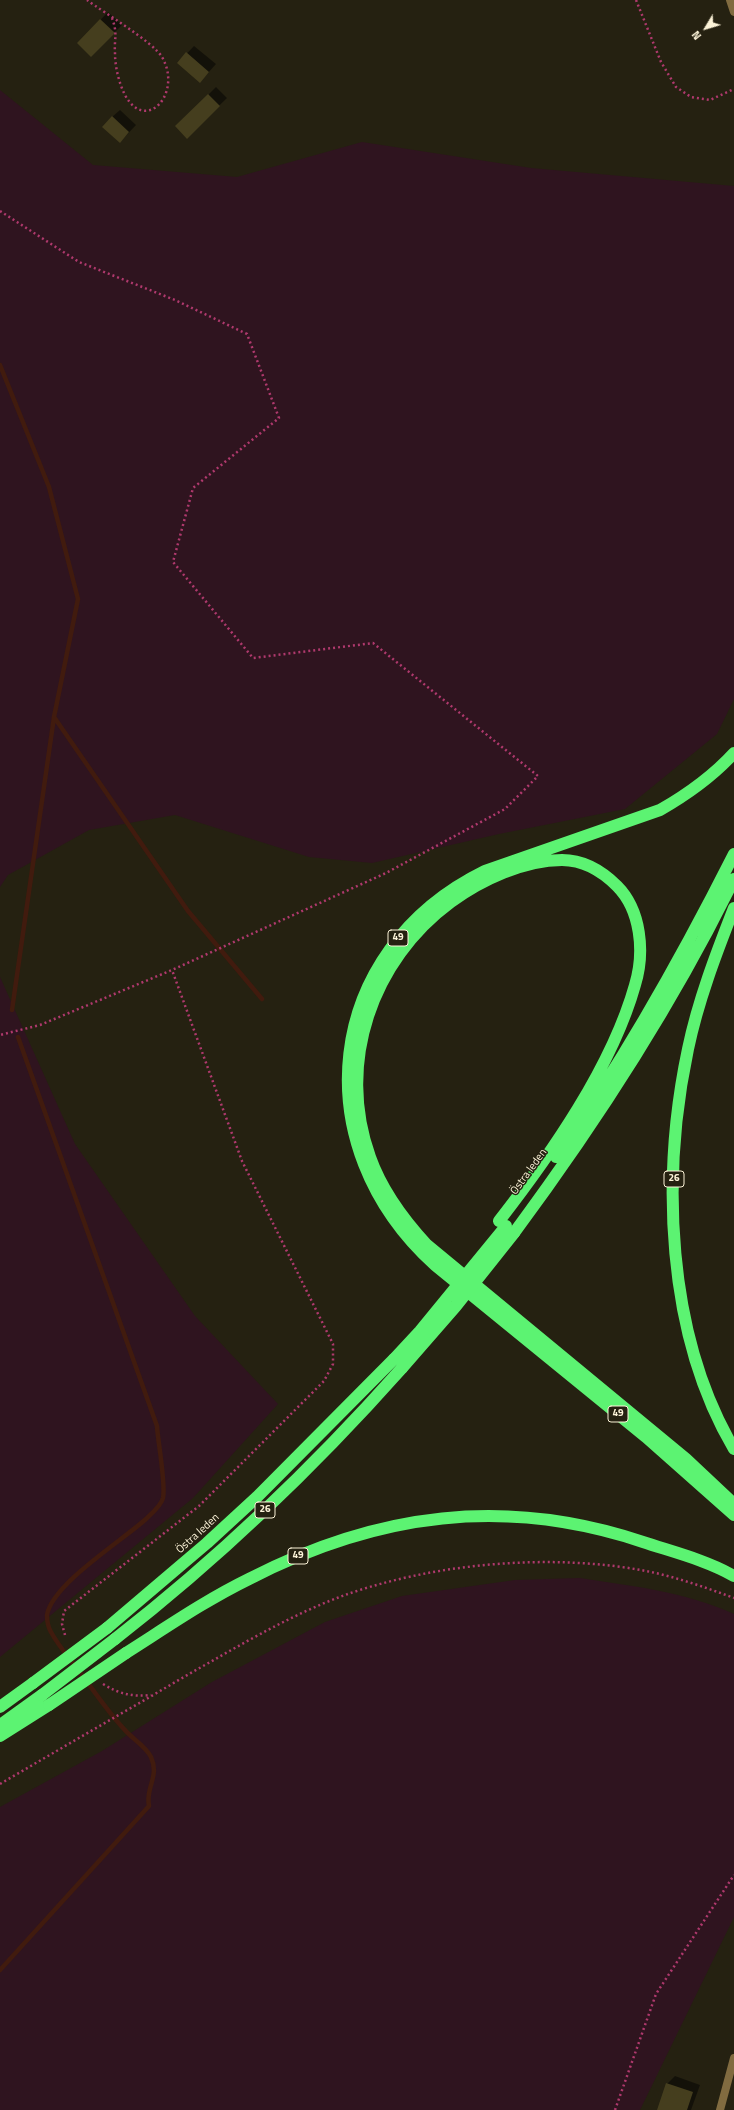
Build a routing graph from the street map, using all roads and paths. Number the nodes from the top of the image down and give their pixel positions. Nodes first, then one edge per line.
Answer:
1 (87, 0) edge
2 (636, 0) edge
3 (730, 0) edge
4 (734, 12) edge
5 (112, 18) junction
6 (734, 89) edge
7 (0, 211) edge
8 (734, 753) edge
9 (734, 854) edge
10 (734, 878) edge
11 (734, 908) edge
12 (172, 970) junction
13 (0, 1035) edge
14 (506, 1226) junction
15 (734, 1449) edge
16 (734, 1504) edge
17 (734, 1515) edge
18 (734, 1576) edge
19 (734, 1598) edge
20 (65, 1635) dead end
21 (102, 1684) dead end
22 (154, 1695) junction
23 (45, 1700) junction
24 (0, 1707) edge
25 (0, 1725) edge
26 (0, 1736) edge
27 (0, 1784) edge
28 (734, 1875) edge
29 (734, 2058) edge
30 (616, 2110) edge
31 (720, 2110) edge

1 - 5 path
2 - 6 path
3 - 4 street
5 - 5 path
7 - 12 path
8 - 17 highway, 49
9 - 14 highway, Östra leden / 26
10 - 14 highway, 26
11 - 15 highway, 26
12 - 13 path
12 - 20 path
14 - 16 highway, 49
14 - 23 highway, 26, bridge
14 - 24 highway, Östra leden / 26, bridge
18 - 23 highway, 49, bridge
19 - 22 path
21 - 22 path
22 - 27 path
23 - 25 highway, 26
23 - 26 highway, 49
28 - 30 path
29 - 31 street

